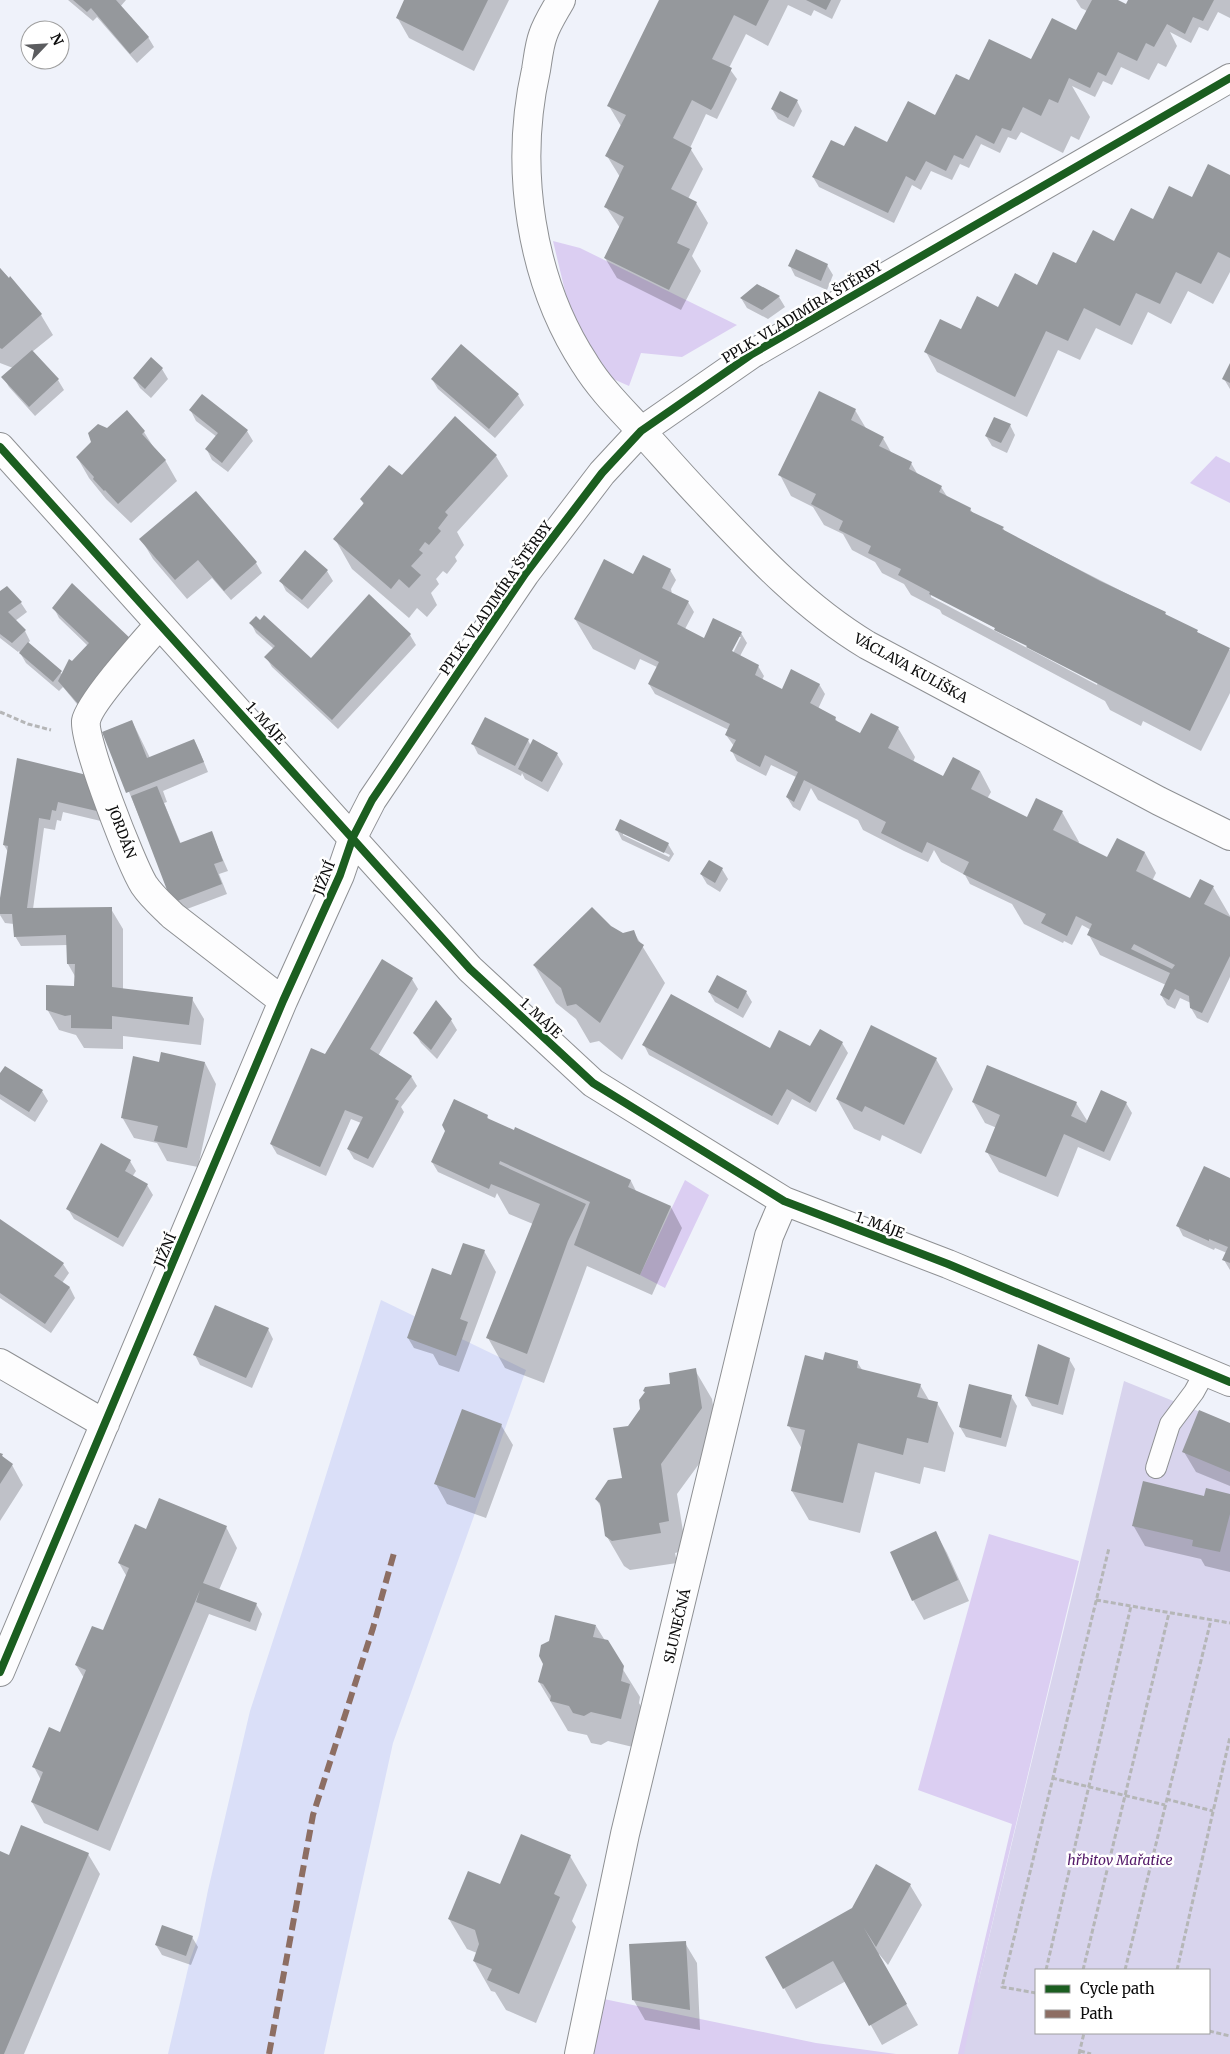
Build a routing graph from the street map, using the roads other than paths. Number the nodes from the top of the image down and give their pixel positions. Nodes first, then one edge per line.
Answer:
1 (561, 0) edge
2 (1230, 78) edge
3 (641, 431) junction
4 (0, 447) edge
5 (159, 625) junction
6 (1230, 836) edge
7 (353, 837) junction
8 (283, 1001) junction
9 (784, 1201) junction
10 (0, 1362) edge
11 (1205, 1372) junction
12 (1230, 1382) edge
13 (105, 1424) junction
14 (1156, 1468) dead end
15 (0, 1672) edge
16 (578, 2054) edge

1 - 3 street, VÁCLAVA KULÍŠKA
2 - 3 street, PPLK. VLADIMÍRA ŠTĚRBY
3 - 6 street, VÁCLAVA KULÍŠKA
3 - 7 street, PPLK. VLADIMÍRA ŠTĚRBY
4 - 5 street, 1. MÁJE
5 - 7 street, 1. MÁJE
5 - 8 street, JORDÁN
7 - 8 street, JIŽNÍ
7 - 9 street, 1. MÁJE
8 - 13 street, JIŽNÍ
9 - 11 street, 1. MÁJE
9 - 16 street, SLUNEČNÁ
10 - 13 street
11 - 12 street, 1. MÁJE
11 - 14 lane
13 - 15 street, JIŽNÍ

